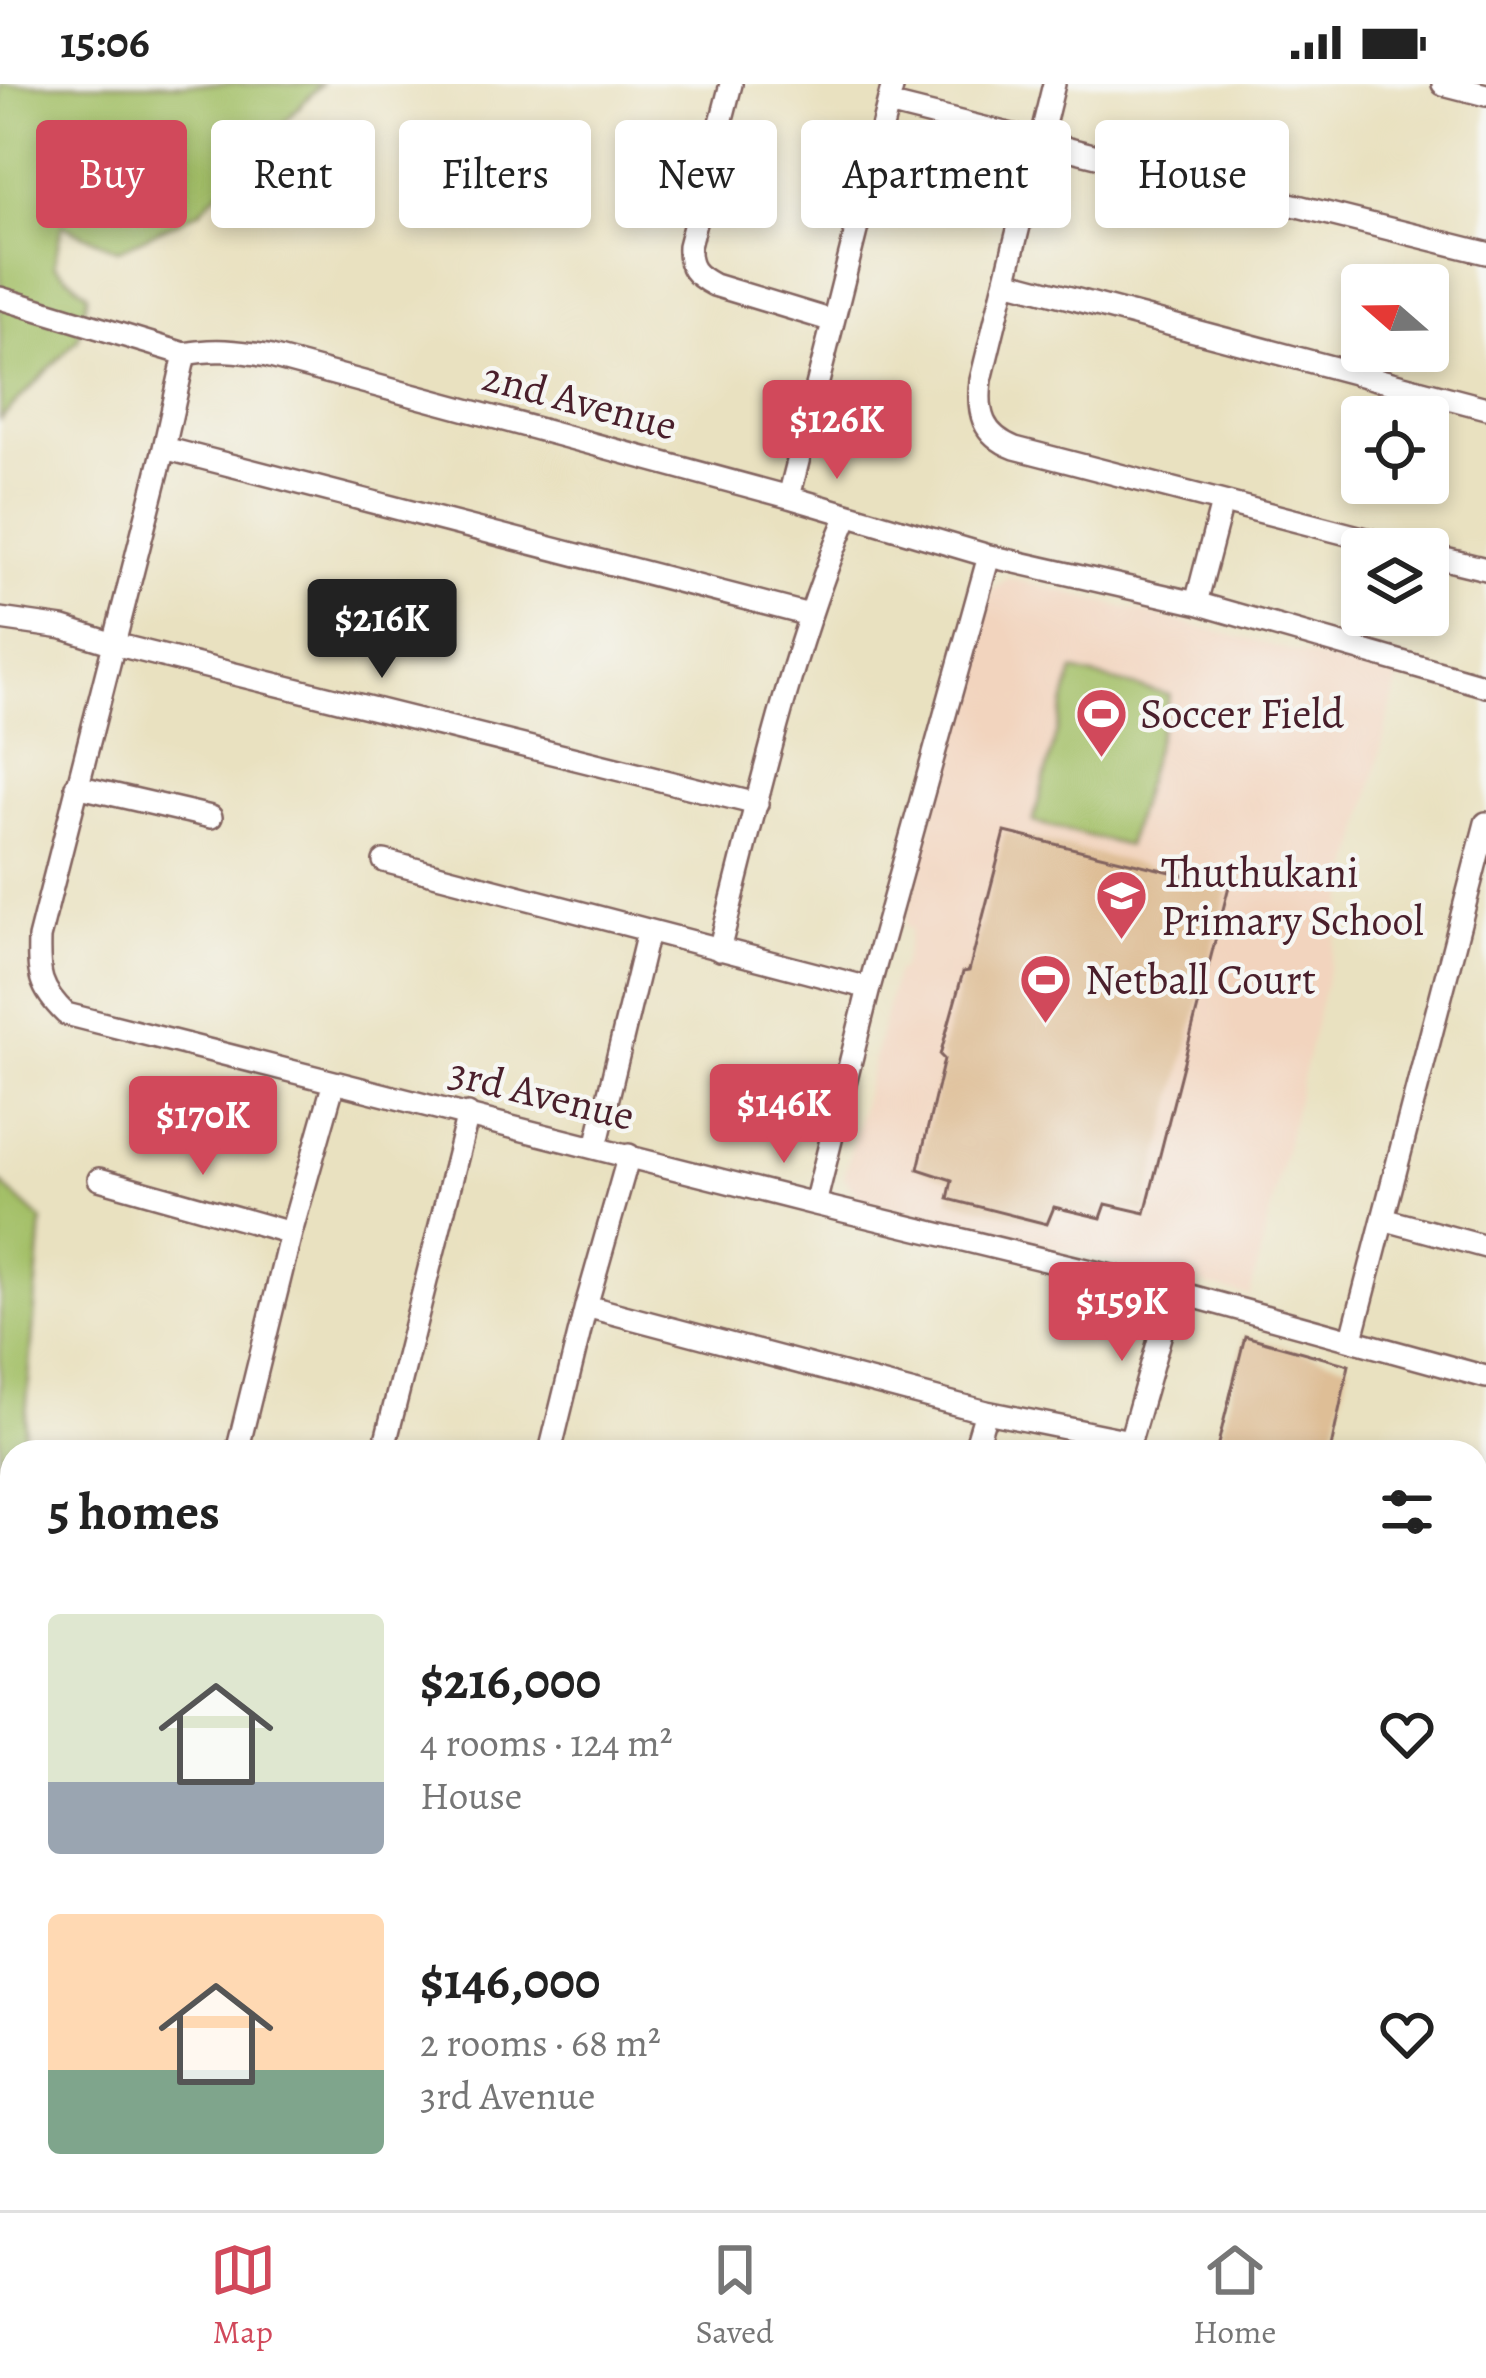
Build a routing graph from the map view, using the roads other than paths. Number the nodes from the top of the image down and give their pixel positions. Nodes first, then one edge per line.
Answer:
1 (731, 84) edge
2 (1054, 84) edge
3 (1443, 84) edge
4 (890, 94) edge
5 (1486, 95) edge
6 (973, 120) edge
7 (1045, 120) edge
8 (1071, 149) edge
9 (1019, 228) edge
10 (1486, 253) edge
11 (1006, 280) junction
12 (0, 298) edge
13 (833, 321) junction
14 (184, 354) junction
15 (1486, 408) edge
16 (164, 448) junction
17 (789, 497) junction
18 (1222, 503) junction
19 (848, 515) junction
20 (1341, 533) edge
21 (989, 556) junction
22 (1449, 560) edge
23 (1486, 569) edge
24 (1196, 603) junction
25 (809, 615) junction
26 (0, 619) edge
27 (114, 644) junction
28 (1486, 686) edge
29 (76, 786) junction
30 (757, 805) junction
31 (211, 817) dead end
32 (1486, 823) edge
33 (384, 861) dead end
34 (648, 932) junction
35 (719, 950) junction
36 (869, 988) junction
37 (334, 1082) junction
38 (469, 1114) junction
39 (596, 1147) junction
40 (629, 1155) junction
41 (99, 1179) dead end
42 (815, 1204) junction
43 (1383, 1220) junction
44 (291, 1233) junction
45 (1486, 1247) edge
46 (1173, 1291) junction
47 (586, 1306) junction
48 (1352, 1339) junction
49 (1486, 1377) edge
50 (986, 1412) junction
51 (240, 1440) edge
52 (386, 1440) edge
53 (553, 1440) edge
54 (978, 1440) edge
55 (1103, 1440) edge
56 (1130, 1440) edge

1 - 13 street
2 - 7 street
3 - 5 street
4 - 6 street
4 - 13 street
8 - 10 street
9 - 11 street
11 - 15 street
11 - 18 street
12 - 14 street, 2nd Avenue
13 - 17 street
14 - 16 street
14 - 17 street, 2nd Avenue
16 - 25 street
16 - 27 street
17 - 19 street, 2nd Avenue
18 - 20 street
18 - 24 street
19 - 21 street, 2nd Avenue
19 - 25 street
21 - 24 street, 2nd Avenue
21 - 36 street
22 - 23 street
24 - 28 street, 2nd Avenue
25 - 30 street
26 - 27 street
27 - 29 street
27 - 30 street
29 - 31 street
29 - 37 street, 3rd Avenue
30 - 35 street
32 - 43 street
33 - 34 street
34 - 35 street
34 - 39 street
35 - 36 street
36 - 42 street
37 - 38 street, 3rd Avenue
37 - 44 street
38 - 39 street, 3rd Avenue
38 - 52 street
39 - 40 street, 3rd Avenue
40 - 42 street, 3rd Avenue
40 - 47 street
41 - 44 street
42 - 46 street, 3rd Avenue
43 - 45 street
43 - 48 street
44 - 51 street
46 - 48 street, 3rd Avenue
46 - 56 street
47 - 50 street
47 - 53 street
48 - 49 street, 3rd Avenue
50 - 54 street
50 - 55 street

